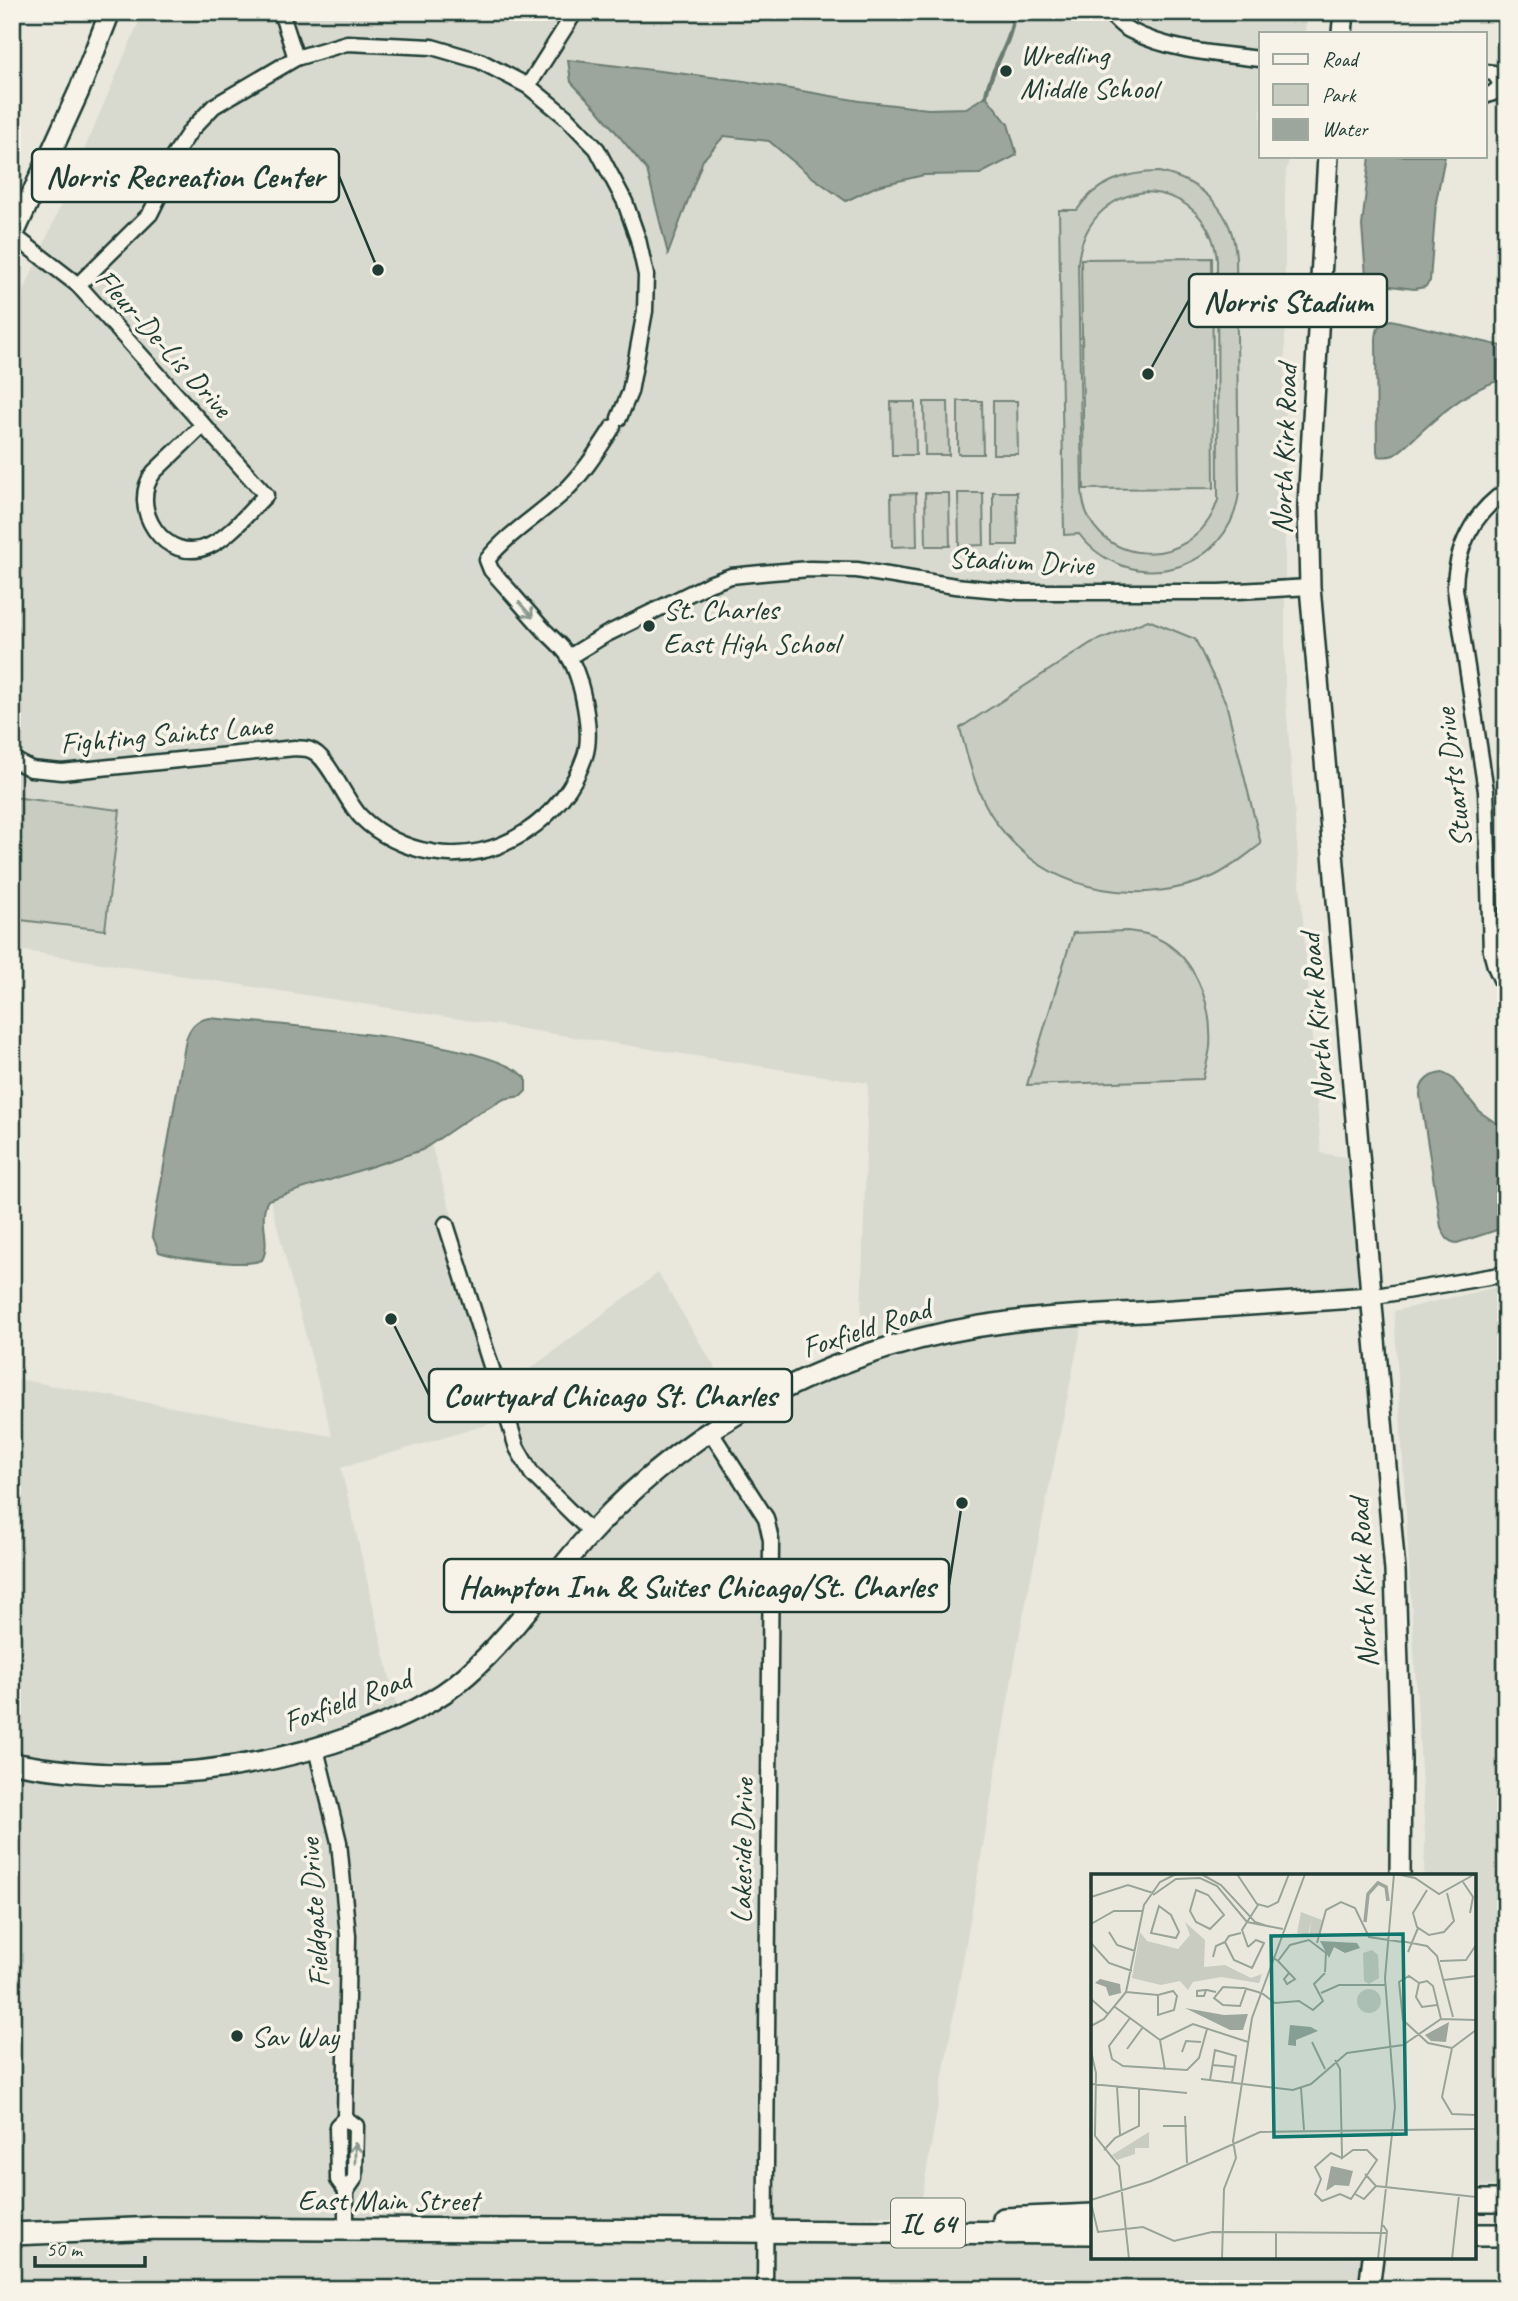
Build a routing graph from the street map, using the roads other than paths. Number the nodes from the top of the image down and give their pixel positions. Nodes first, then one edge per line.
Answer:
1 (110, 12) edge
2 (281, 12) edge
3 (575, 12) edge
4 (1108, 12) edge
5 (1344, 12) edge
6 (1342, 32) edge
7 (296, 58) junction
8 (1259, 59) edge
9 (1486, 72) edge
10 (1504, 85) edge
11 (528, 86) junction
12 (1486, 96) edge
13 (1328, 158) edge
14 (13, 237) edge
15 (78, 285) junction
16 (203, 425) junction
17 (1506, 491) edge
18 (1310, 587) junction
19 (569, 657) junction
20 (12, 759) edge
21 (1506, 991) edge
22 (446, 1223) dead end
23 (1506, 1275) edge
24 (1370, 1297) junction
25 (710, 1431) junction
26 (592, 1533) junction
27 (316, 1749) junction
28 (12, 1763) edge
29 (1400, 1874) edge
30 (1476, 2201) edge
31 (1506, 2201) edge
32 (1091, 2215) edge
33 (346, 2230) junction
34 (764, 2230) junction
35 (1091, 2233) edge
36 (12, 2234) edge
37 (1476, 2235) edge
38 (1506, 2235) edge
39 (1373, 2259) edge
40 (765, 2289) edge
41 (1369, 2289) edge

1 - 14 main road
2 - 7 street
3 - 11 street
4 - 8 street
5 - 6 main road
7 - 11 street
7 - 15 street
9 - 10 street
10 - 12 street
11 -> 19 street
13 - 18 main road, North Kirk Road
14 - 15 street, Fleur-De-Lis Drive
15 - 16 street, Fleur-De-Lis Drive
16 - 16 street, Fleur-De-Lis Drive
17 - 21 street, Stuarts Drive
18 - 19 street, Stadium Drive
18 - 24 main road, North Kirk Road
19 - 20 street, Fighting Saints Lane
22 - 26 street
23 - 24 street
24 - 25 main road, Foxfield Road
24 - 29 main road, North Kirk Road
25 - 26 main road, Foxfield Road
25 - 34 street, Lakeside Drive
26 - 27 main road, Foxfield Road
27 - 28 main road, Foxfield Road
27 - 33 street, Fieldgate Drive
30 - 31 main road
32 - 34 main road, East Main Street / IL 64
33 - 34 main road, East Main Street / IL 64
33 - 36 main road, East Main Street / IL 64
34 - 35 main road, East Main Street / IL 64
34 - 40 street, Lakeside Drive
37 - 38 main road
39 - 41 main road

